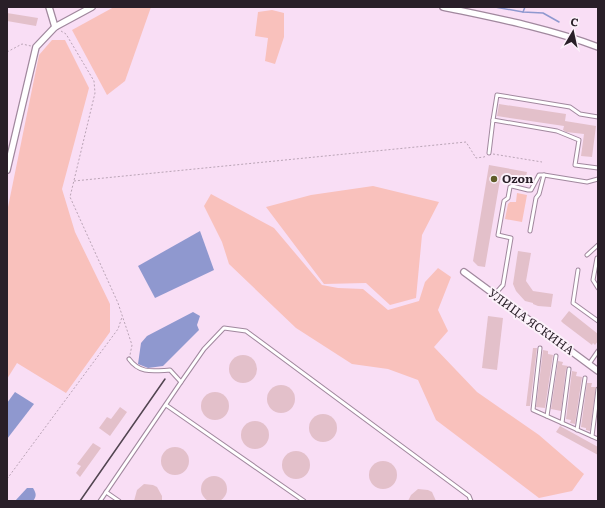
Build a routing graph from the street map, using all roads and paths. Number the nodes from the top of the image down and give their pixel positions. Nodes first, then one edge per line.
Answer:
1 (49, 7) edge
2 (92, 7) edge
3 (443, 7) edge
4 (55, 27) junction
5 (36, 47) junction
6 (598, 47) edge
7 (7, 52) edge
8 (598, 117) edge
9 (492, 120) junction
10 (490, 154) junction
11 (542, 162) dead end
12 (598, 168) edge
13 (7, 170) edge
14 (544, 175) junction
15 (598, 179) edge
16 (74, 181) junction
17 (530, 231) dead end
18 (598, 245) edge
19 (587, 255) dead end
20 (598, 258) edge
21 (578, 270) dead end
22 (464, 272) dead end
23 (598, 288) edge
24 (494, 295) junction
25 (122, 316) junction
26 (598, 321) edge
27 (540, 348) dead end
28 (598, 351) edge
29 (556, 356) dead end
30 (129, 359) joint
31 (589, 364) junction
32 (569, 369) dead end
33 (598, 371) edge
34 (585, 378) dead end
35 (181, 382) junction
36 (598, 389) edge
37 (166, 405) junction
38 (547, 416) junction
39 (562, 423) junction
40 (577, 430) junction
41 (592, 436) junction
42 (598, 439) edge
43 (7, 479) edge
44 (106, 492) junction
45 (100, 501) edge
46 (119, 501) edge
47 (304, 501) edge
48 (471, 501) edge

1 - 4 street
2 - 4 street
3 - 6 street
4 - 5 street
4 - 16 path
5 - 7 path
5 - 13 street
8 - 9 lane
9 - 10 lane
9 - 12 lane
10 - 11 path
10 - 16 path
14 - 15 lane
14 - 17 lane
14 - 24 lane
16 - 25 path
18 - 19 lane
20 - 23 lane
21 - 26 lane
22 - 24 street, УЛИЦА ЯСКИНА
24 - 31 street, УЛИЦА ЯСКИНА
25 - 30 path
25 - 43 path
27 - 38 lane
28 - 31 lane
29 - 38 lane
30 - 35 lane
31 - 33 street, УЛИЦА ЯСКИНА
32 - 39 lane
34 - 40 lane
35 - 37 lane
35 - 48 lane
36 - 41 lane
37 - 44 lane
37 - 47 lane
38 - 39 lane
39 - 40 lane
40 - 41 lane
41 - 42 lane
44 - 45 lane
44 - 46 lane

